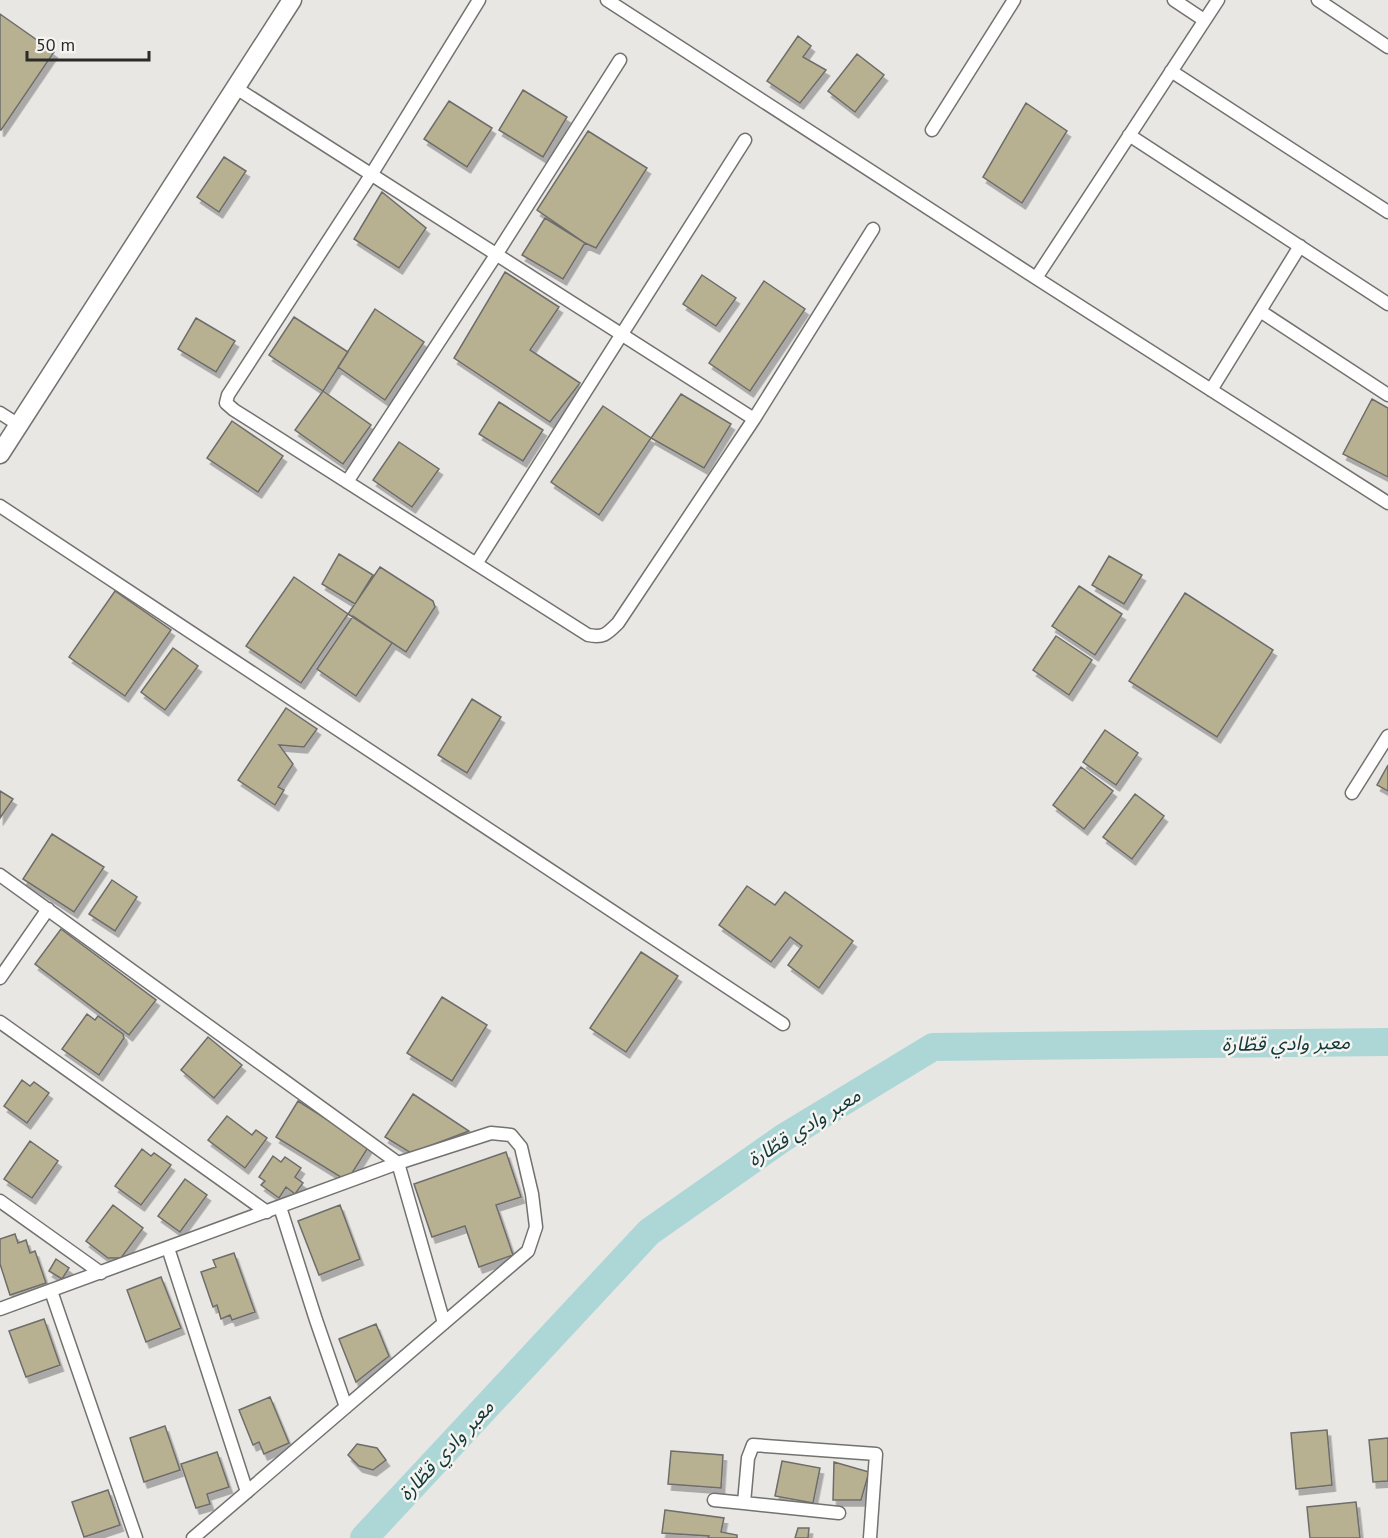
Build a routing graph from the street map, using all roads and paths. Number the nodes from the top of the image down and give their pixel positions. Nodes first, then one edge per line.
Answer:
1 (292, 0) edge
2 (479, 0) edge
3 (607, 0) edge
4 (1013, 0) edge
5 (1174, 0) edge
6 (1218, 0) edge
7 (1318, 0) edge
8 (1204, 20) junction
9 (1388, 46) edge
10 (620, 60) dead end
11 (1172, 71) junction
12 (236, 88) junction
13 (932, 130) dead end
14 (1130, 135) junction
15 (746, 140) dead end
16 (371, 175) junction
17 (1388, 212) edge
18 (873, 229) dead end
19 (1300, 246) junction
20 (496, 255) junction
21 (1036, 278) junction
22 (1388, 304) edge
23 (1260, 311) junction
24 (621, 334) junction
25 (1211, 390) junction
26 (1388, 395) edge
27 (0, 413) edge
28 (754, 419) junction
29 (19, 425) junction
30 (0, 454) edge
31 (347, 482) junction
32 (1388, 503) edge
33 (0, 506) edge
34 (476, 564) junction
35 (1388, 736) edge
36 (1352, 792) dead end
37 (0, 875) edge
38 (48, 909) junction
39 (0, 978) edge
40 (0, 1022) edge
41 (783, 1024) dead end
42 (399, 1163) junction
43 (0, 1201) edge
44 (280, 1207) junction
45 (267, 1212) junction
46 (168, 1248) junction
47 (101, 1273) junction
48 (51, 1291) junction
49 (0, 1310) edge
50 (444, 1323) junction
51 (346, 1407) junction
52 (247, 1492) junction
53 (714, 1500) dead end
54 (744, 1503) junction
55 (838, 1513) dead end
56 (136, 1538) edge
57 (193, 1538) edge
58 (870, 1538) edge

1 - 12 street
2 - 16 street
3 - 21 street
4 - 13 street
5 - 8 street
6 - 8 street
7 - 9 street
8 - 11 street
10 - 20 street
11 - 14 street
11 - 17 street
12 - 16 street
12 - 29 street
14 - 19 street
14 - 21 street
15 - 24 street
16 - 20 street
16 - 31 street
18 - 28 street
19 - 22 street
19 - 23 street
20 - 24 street
20 - 31 street
21 - 25 street
23 - 25 street
23 - 26 street
24 - 28 street
24 - 34 street
25 - 32 street
27 - 29 street
28 - 34 street
29 - 30 street
31 - 34 street
33 - 41 street
35 - 36 street
37 - 38 street
38 - 39 street
38 - 42 street
40 - 45 street
42 - 44 street
42 - 50 street
42 - 50 street
43 - 47 street
44 - 45 street
44 - 51 street
45 - 46 street
46 - 47 street
46 - 52 street
47 - 48 street
48 - 49 street
48 - 56 street
50 - 51 street
51 - 52 street
52 - 57 street
53 - 54 street
54 - 55 street
54 - 58 street

